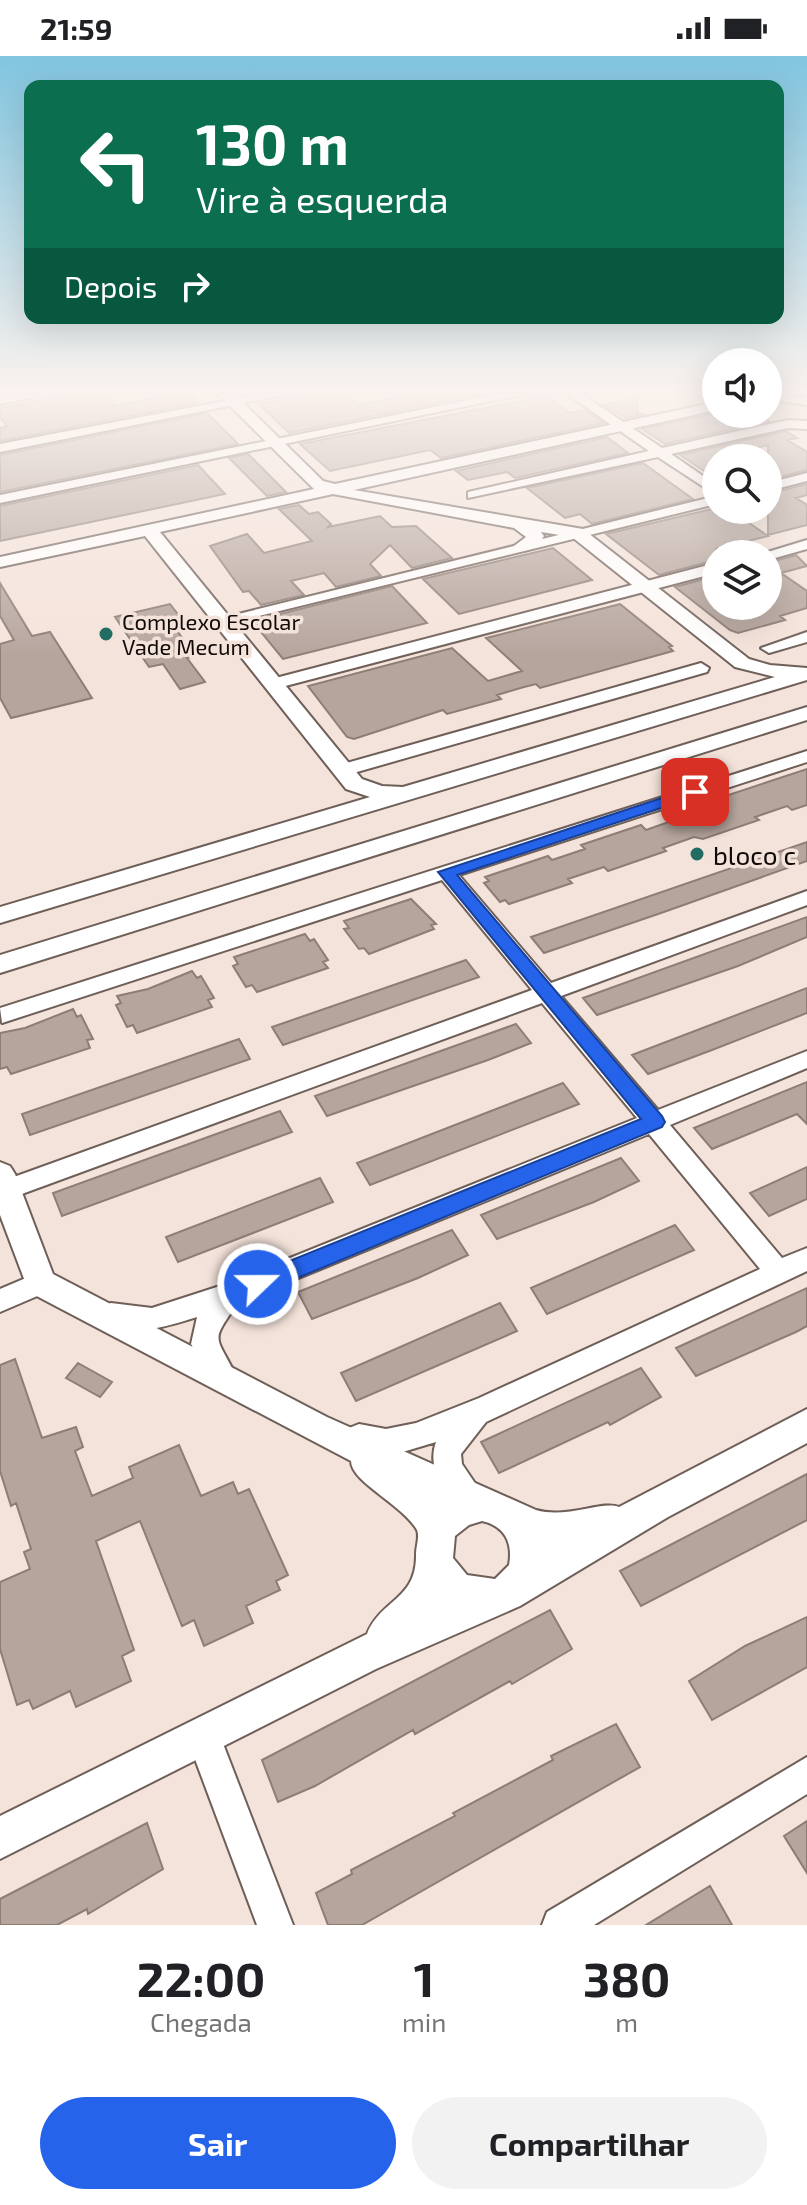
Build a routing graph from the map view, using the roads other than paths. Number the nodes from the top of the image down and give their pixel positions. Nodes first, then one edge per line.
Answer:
1 (89, 481) edge
2 (314, 481) edge
3 (372, 481) edge
4 (384, 481) edge
5 (535, 481) edge
6 (331, 490) junction
7 (473, 495) dead end
8 (0, 499) edge
9 (392, 502) junction
10 (702, 503) edge
11 (520, 524) junction
12 (149, 530) junction
13 (577, 533) junction
14 (807, 544) edge
15 (523, 546) junction
16 (782, 551) edge
17 (0, 562) edge
18 (702, 572) edge
19 (646, 587) junction
20 (222, 620) junction
21 (807, 637) edge
22 (769, 648) dead end
23 (742, 663) junction
24 (701, 668) dead end
25 (807, 673) edge
26 (274, 684) junction
27 (721, 701) junction
28 (807, 713) edge
29 (807, 727) edge
30 (756, 729) junction
31 (807, 756) edge
32 (349, 777) junction
33 (410, 792) junction
34 (333, 815) junction
35 (446, 872) junction
36 (807, 898) edge
37 (0, 915) edge
38 (0, 964) edge
39 (547, 993) junction
40 (2, 1015) edge
41 (807, 1059) edge
42 (655, 1122) junction
43 (2, 1185) edge
44 (807, 1259) edge
45 (778, 1272) junction
46 (40, 1283) junction
47 (229, 1295) junction
48 (0, 1301) edge
49 (92, 1312) junction
50 (225, 1381) junction
51 (489, 1407) junction
52 (807, 1425) edge
53 (315, 1428) junction
54 (482, 1504) junction
55 (655, 1505) junction
56 (515, 1518) junction
57 (437, 1548) junction
58 (506, 1592) junction
59 (362, 1655) junction
60 (203, 1735) junction
61 (807, 1774) edge
62 (0, 1838) edge
63 (275, 1925) edge
64 (560, 1925) edge

1 - 8 street
2 - 6 street
3 - 6 street
4 - 9 street
5 - 7 street
6 - 9 street
6 - 12 street
9 - 11 street
10 - 13 street
11 - 13 street
11 - 15 street
12 - 17 street
12 - 20 street
13 - 15 street
13 - 19 street
14 - 16 street
15 - 20 street
18 - 19 street
19 - 23 street
19 - 26 street
20 - 26 street
21 - 22 street
23 - 25 street
23 - 27 street
24 - 32 street
25 - 27 street
26 - 32 street
27 - 33 street
28 - 30 street
29 - 30 street
30 - 38 street
31 - 35 street
32 - 33 street
32 - 34 street
33 - 34 street
34 - 37 street
35 - 39 street
35 - 40 street
36 - 39 street
39 - 42 street
39 - 43 street
41 - 42 street
42 - 45 street
42 - 47 street
43 - 46 street
44 - 45 street
45 - 51 street
46 - 48 street
46 - 49 street
47 - 49 street
47 - 50 street
49 - 50 street
50 - 53 street
51 - 53 street
51 - 54 street
52 - 55 street
53 - 54 street
53 - 57 street
54 - 56 street
54 - 57 street
55 - 56 street
55 - 58 street
56 - 58 street
57 - 58 street
57 - 59 street
58 - 59 street
59 - 60 street
60 - 62 street
60 - 63 street
61 - 64 street

